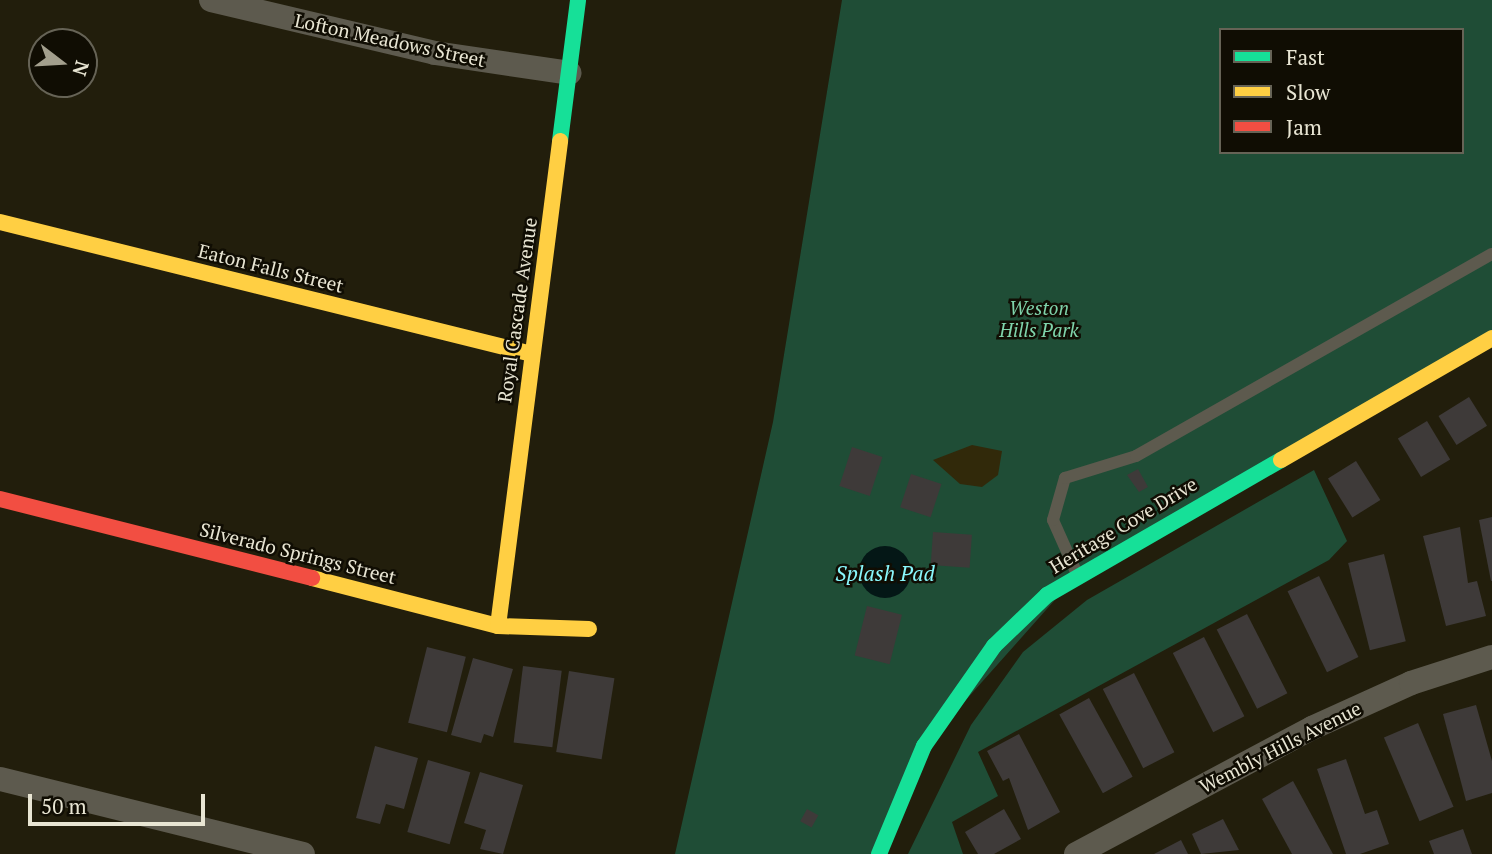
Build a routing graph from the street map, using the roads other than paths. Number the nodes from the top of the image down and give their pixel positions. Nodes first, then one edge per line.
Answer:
1 (211, 0) edge
2 (578, 0) edge
3 (570, 73) junction
4 (0, 222) edge
5 (1492, 254) edge
6 (1492, 338) edge
7 (532, 354) junction
8 (0, 499) edge
9 (1077, 575) junction
10 (498, 626) junction
11 (589, 629) dead end
12 (1492, 657) edge
13 (0, 779) edge
14 (303, 854) edge
15 (879, 854) edge
16 (1076, 854) edge

1 - 3 street, Lofton Meadows Street
2 - 3 street, Royal Cascade Avenue
3 - 7 street, Royal Cascade Avenue
4 - 7 street, Eaton Falls Street
5 - 9 lane
6 - 9 street, Heritage Cove Drive
7 - 10 street, Royal Cascade Avenue
8 - 10 street, Silverado Springs Street
9 - 15 street, Heritage Cove Drive
10 - 11 street, Silverado Springs Street
12 - 16 street, Wembly Hills Avenue
13 - 14 street

